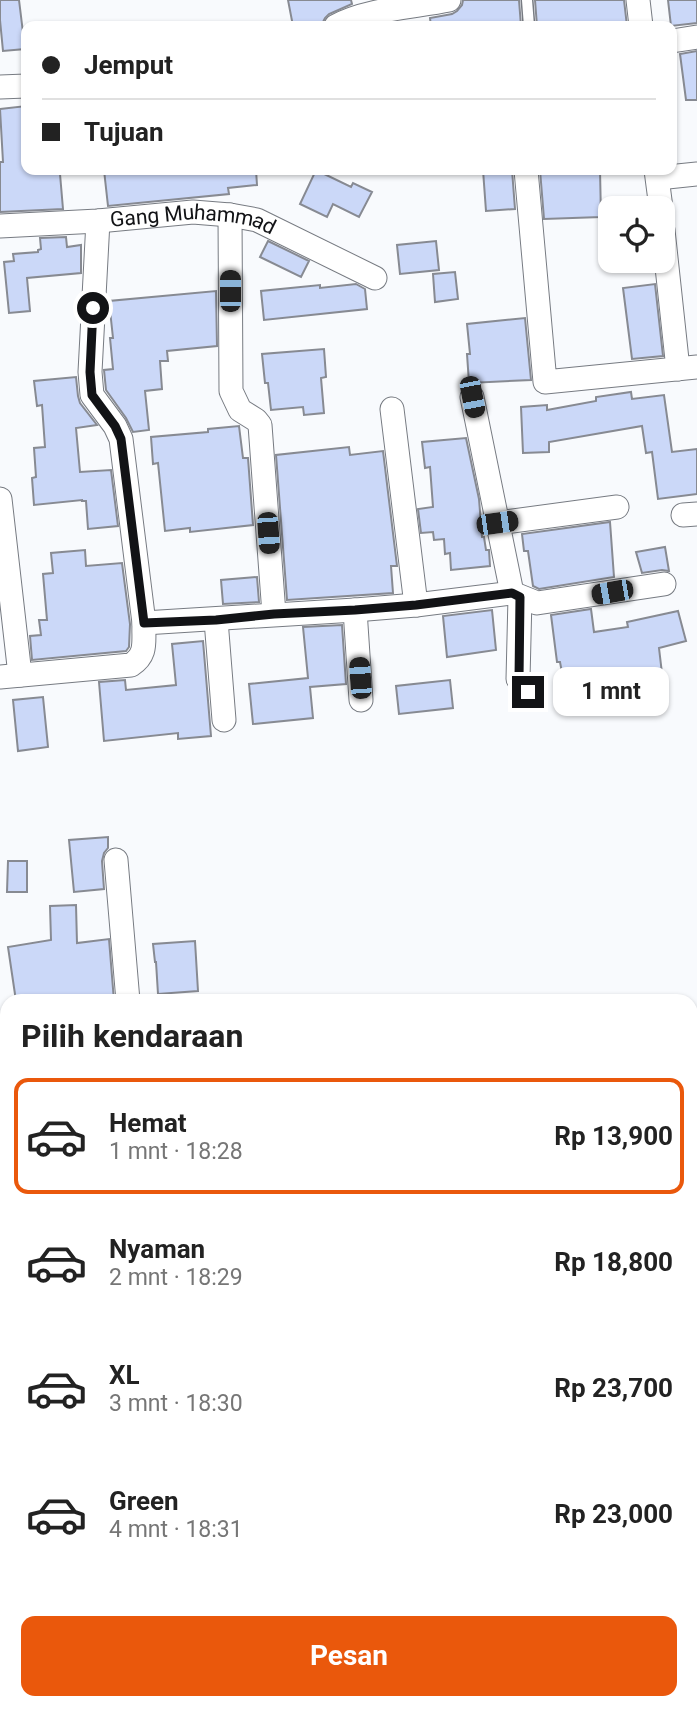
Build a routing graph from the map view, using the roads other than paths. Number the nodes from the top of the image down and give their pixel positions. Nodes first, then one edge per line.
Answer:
1 (449, 0) edge
2 (527, 0) edge
3 (638, 0) edge
4 (346, 21) edge
5 (529, 21) edge
6 (640, 21) edge
7 (697, 37) edge
8 (677, 40) edge
9 (21, 86) edge
10 (0, 87) edge
11 (677, 174) edge
12 (697, 174) edge
13 (526, 175) edge
14 (657, 175) edge
15 (660, 196) edge
16 (230, 215) junction
17 (98, 221) junction
18 (0, 226) edge
19 (670, 273) edge
20 (374, 278) dead end
21 (687, 368) edge
22 (472, 397) dead end
23 (392, 409) dead end
24 (0, 499) edge
25 (617, 507) dead end
26 (497, 523) junction
27 (664, 584) dead end
28 (506, 595) junction
29 (416, 605) junction
30 (355, 610) junction
31 (274, 614) junction
32 (216, 620) junction
33 (144, 623) junction
34 (10, 676) edge
35 (535, 696) dead end
36 (361, 700) dead end
37 (224, 720) dead end
38 (116, 860) dead end
39 (127, 994) edge

1 - 4 street
2 - 5 lane
3 - 6 street
7 - 8 street
9 - 10 street
11 - 12 street
13 - 21 street
14 - 15 street
16 - 17 street, Gang Muhammad
16 - 20 street, Gang Muhammad
16 - 31 street
17 - 18 street, Gang Muhammad
17 - 33 street
19 - 21 street
22 - 26 street
23 - 29 street
24 - 34 street
25 - 26 street
26 - 28 street
27 - 28 street
28 - 29 street
28 - 35 street
29 - 30 street
30 - 31 street
30 - 36 street
31 - 32 street
32 - 33 street
32 - 37 street
33 - 34 street
38 - 39 street

